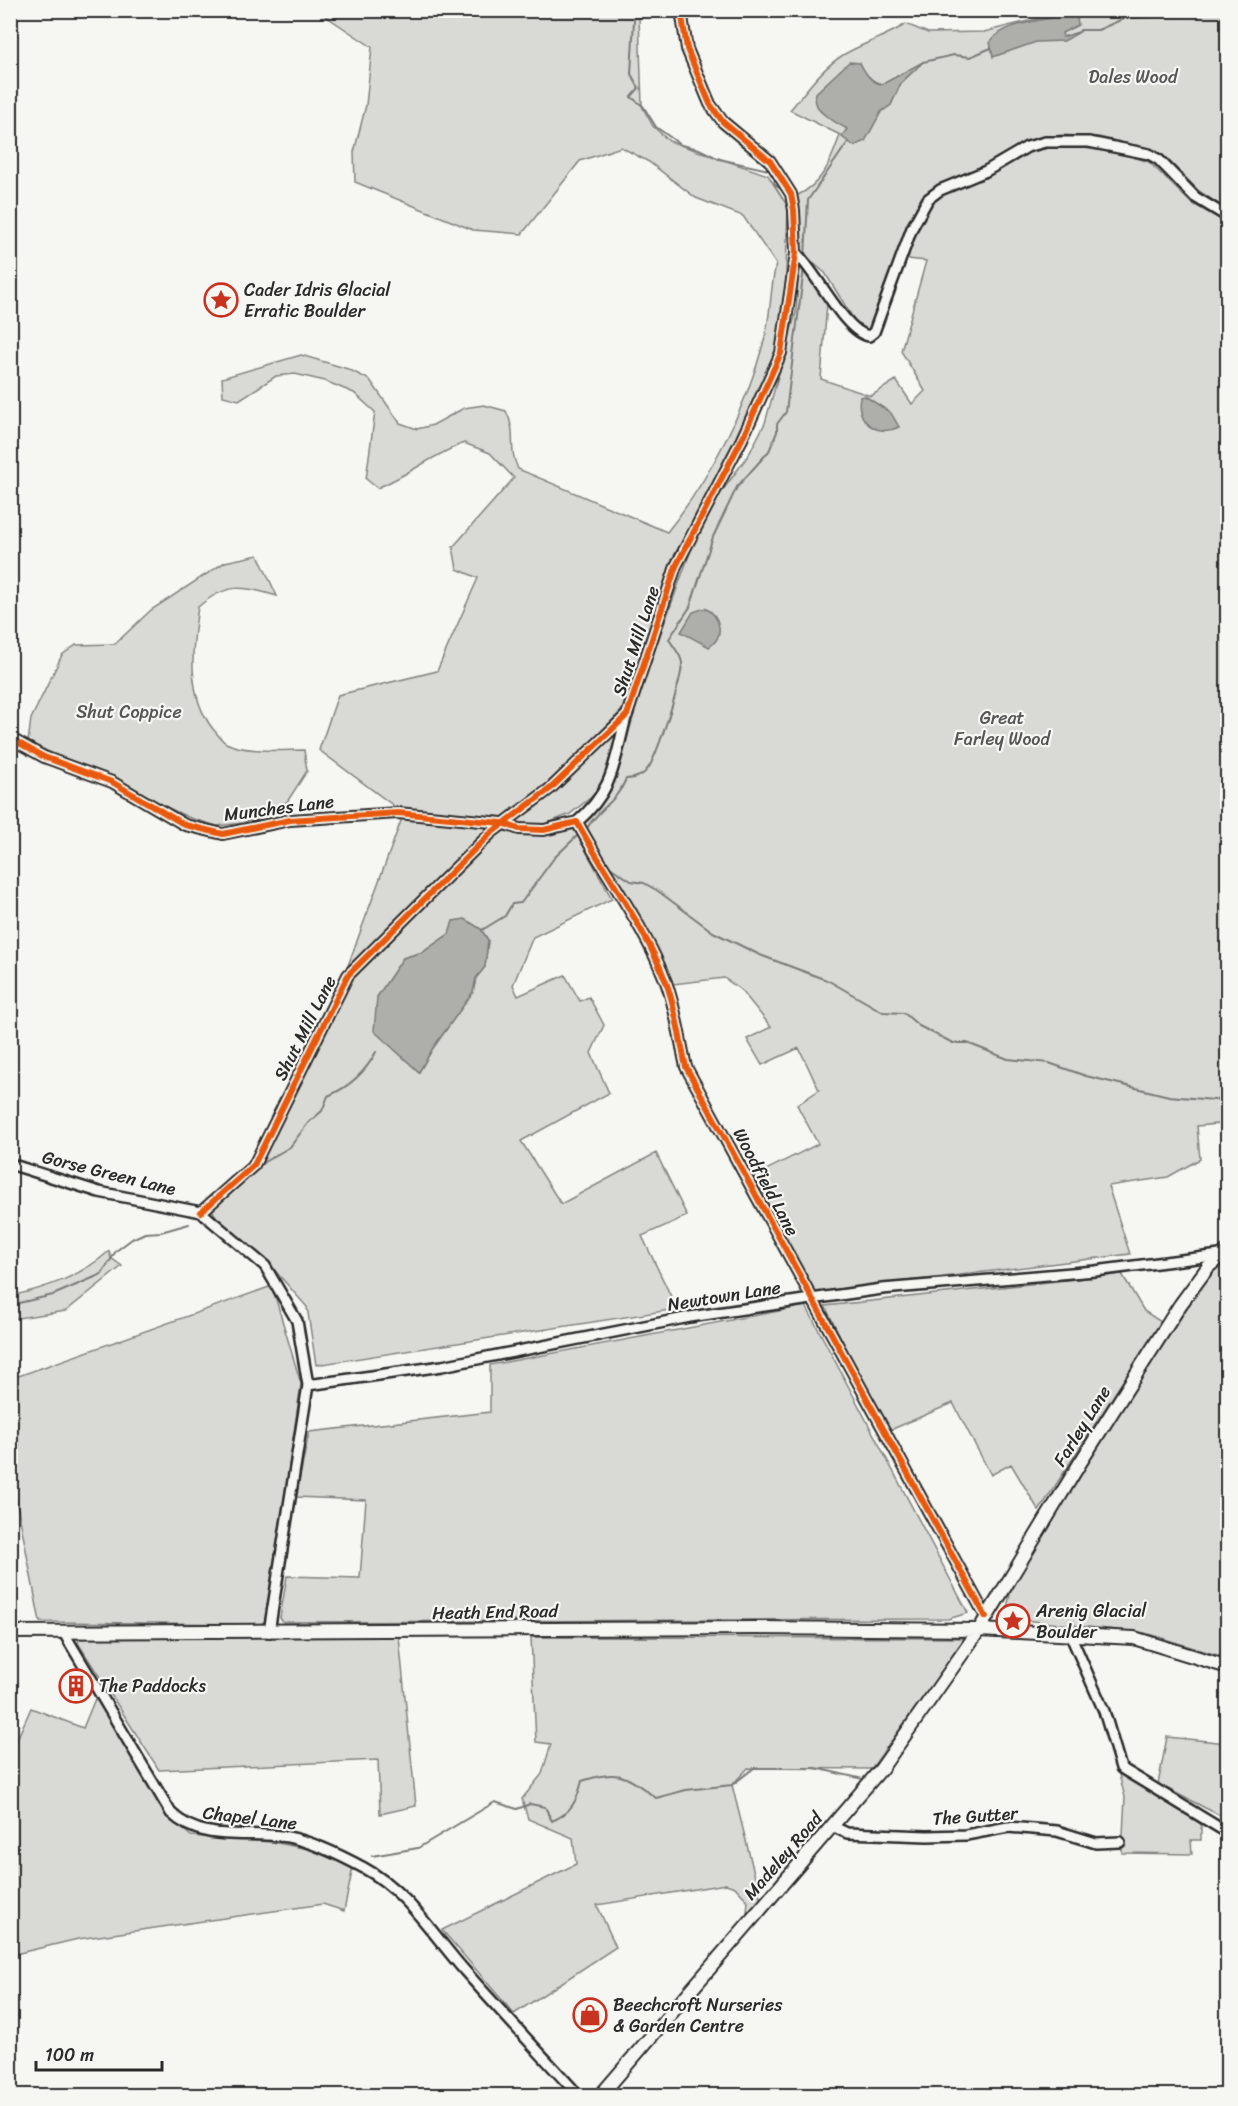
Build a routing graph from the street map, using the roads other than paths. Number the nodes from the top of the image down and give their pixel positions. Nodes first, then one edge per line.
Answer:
1 (681, 10) edge
2 (1227, 217) edge
3 (801, 258) junction
4 (627, 715) junction
5 (10, 738) edge
6 (577, 822) junction
7 (502, 823) junction
8 (10, 1164) edge
9 (201, 1212) junction
10 (1224, 1252) edge
11 (811, 1299) junction
12 (308, 1385) junction
13 (986, 1617) junction
14 (980, 1630) junction
15 (10, 1632) edge
16 (269, 1632) junction
17 (64, 1633) junction
18 (1070, 1634) junction
19 (1227, 1667) edge
20 (832, 1826) junction
21 (1227, 1836) edge
22 (1120, 1842) dead end
23 (579, 2096) edge
24 (600, 2096) edge

1 - 3 street, Shut Mill Lane
2 - 3 street
3 - 4 street, Shut Mill Lane
4 - 6 street
4 - 7 street, Shut Mill Lane
5 - 7 street, Munches Lane
6 - 7 street
6 - 11 street, Woodfield Lane
7 - 9 street, Shut Mill Lane
8 - 9 street, Gorse Green Lane
9 - 12 street
10 - 11 street, Newtown Lane
10 - 13 street, Farley Lane
11 - 12 street, Newtown Lane
11 - 13 street, Woodfield Lane
12 - 16 street
13 - 14 street, Farley Lane
14 - 16 street, Heath End Road
14 - 18 street, Heath End Road
14 - 20 street, Madeley Road
15 - 17 street, Heath End Road
16 - 17 street, Heath End Road
17 - 23 street, Chapel Lane
18 - 19 street, Heath End Road
18 - 21 street
20 - 22 street, The Gutter
20 - 24 street, Madeley Road

